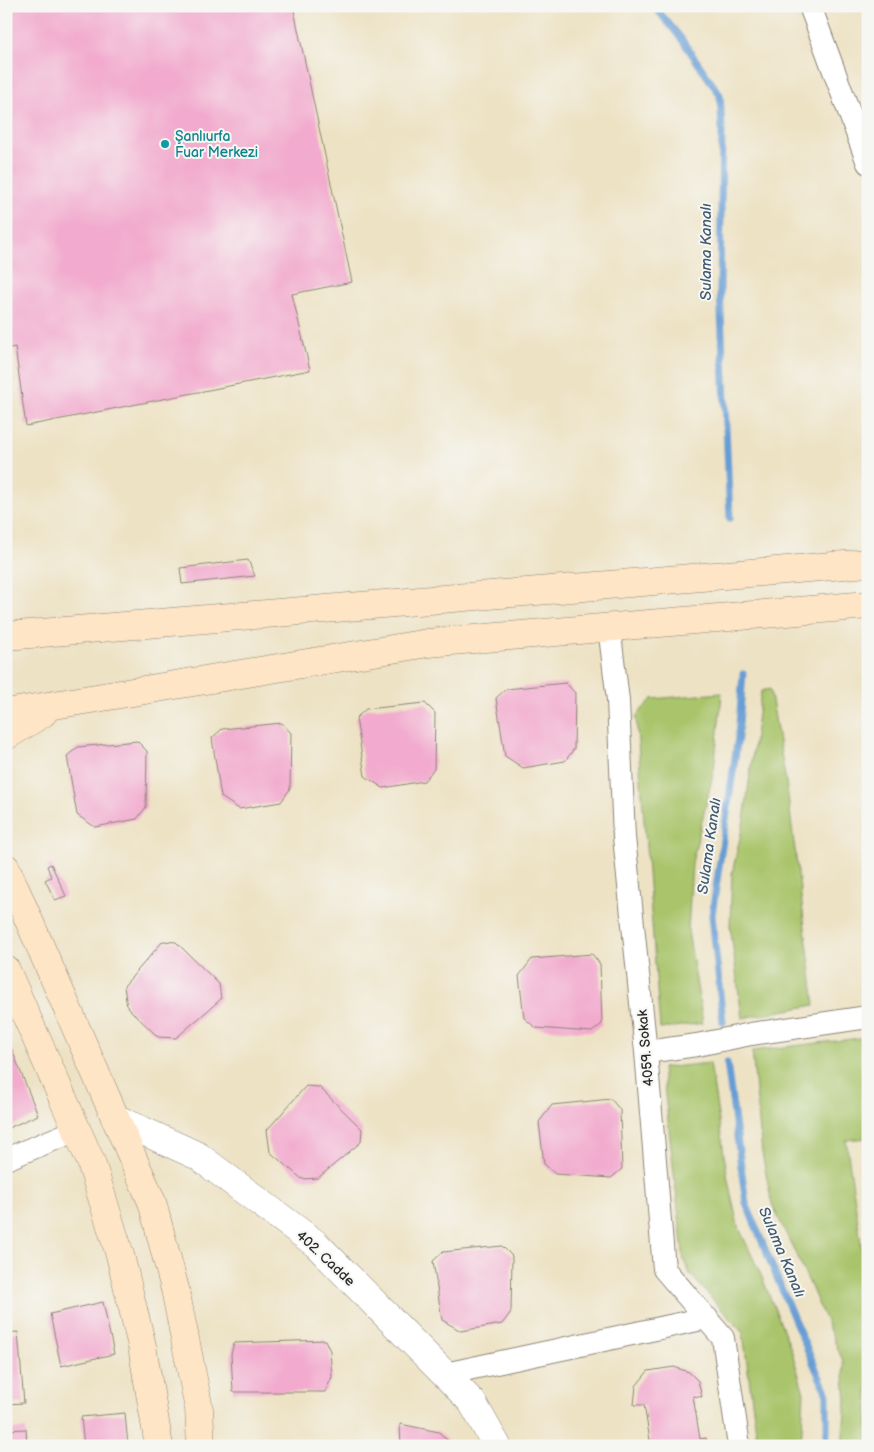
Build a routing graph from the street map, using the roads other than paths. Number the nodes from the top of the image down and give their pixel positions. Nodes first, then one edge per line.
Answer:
1 (810, 6) edge
2 (868, 163) edge
3 (868, 563) edge
4 (868, 605) edge
5 (609, 628) junction
6 (6, 636) edge
7 (54, 706) junction
8 (6, 713) edge
9 (6, 736) edge
10 (6, 868) edge
11 (6, 970) edge
12 (868, 1017) edge
13 (646, 1052) junction
14 (115, 1118) junction
15 (77, 1130) junction
16 (6, 1159) edge
17 (706, 1318) junction
18 (445, 1374) junction
19 (159, 1446) edge
20 (201, 1446) edge
21 (497, 1446) edge
22 (739, 1446) edge

1 - 2 street
3 - 6 main road
4 - 5 main road
5 - 7 main road
5 - 13 street, 4059. Sokak
7 - 8 main road
7 - 9 main road
10 - 14 main road
11 - 15 main road
12 - 13 street
13 - 17 street, 4059. Sokak
14 - 18 street, 402. Cadde
14 - 20 main road
15 - 16 street
15 - 19 main road
17 - 18 street
17 - 22 street, 4059. Sokak
18 - 21 street, 402. Cadde

